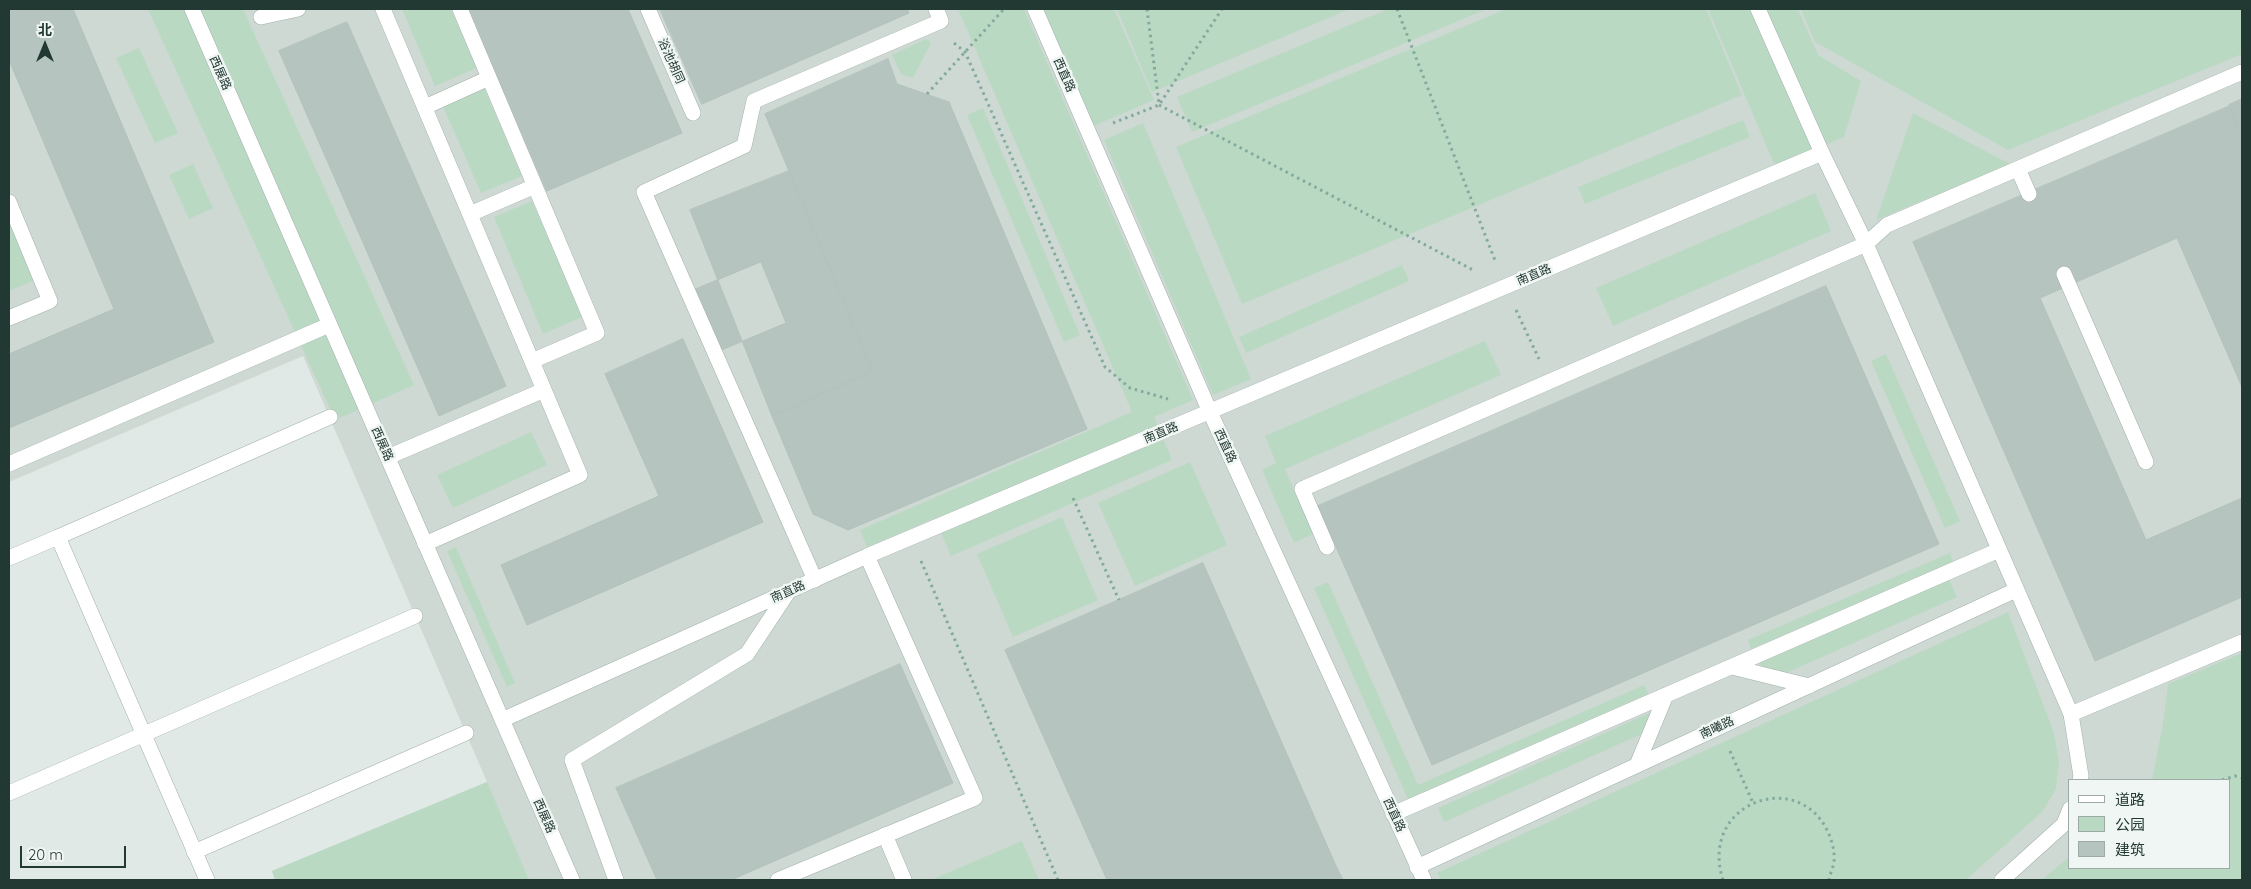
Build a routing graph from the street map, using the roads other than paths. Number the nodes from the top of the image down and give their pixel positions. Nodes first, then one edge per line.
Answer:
1 (192, 9) edge
2 (298, 9) edge
3 (383, 9) edge
4 (460, 9) edge
5 (648, 9) edge
6 (936, 9) edge
7 (1035, 9) edge
8 (1758, 9) edge
9 (261, 18) dead end
10 (2242, 72) edge
11 (489, 78) junction
12 (425, 107) junction
13 (693, 112) dead end
14 (1822, 153) junction
15 (2018, 169) junction
16 (535, 186) junction
17 (2029, 194) dead end
18 (9, 202) edge
19 (470, 214) junction
20 (1866, 244) junction
21 (2064, 274) dead end
22 (9, 318) edge
23 (329, 325) junction
24 (532, 361) junction
25 (544, 390) junction
26 (1210, 412) junction
27 (330, 417) dead end
28 (388, 458) junction
29 (2146, 462) dead end
30 (9, 464) edge
31 (58, 537) junction
32 (425, 544) junction
33 (1327, 547) dead end
34 (1999, 550) junction
35 (868, 556) junction
36 (9, 558) edge
37 (815, 580) junction
38 (2016, 590) junction
39 (788, 592) junction
40 (415, 616) dead end
41 (2242, 642) edge
42 (1732, 666) junction
43 (1809, 686) junction
44 (1666, 696) junction
45 (2071, 714) junction
46 (502, 720) junction
47 (466, 733) dead end
48 (144, 734) junction
49 (1637, 765) junction
50 (2080, 779) edge
51 (9, 793) edge
52 (1393, 814) junction
53 (2068, 814) edge
54 (885, 835) junction
55 (194, 852) junction
56 (1420, 874) edge
57 (207, 880) edge
58 (572, 880) edge
59 (616, 880) edge
60 (778, 880) edge
61 (904, 880) edge
62 (2002, 880) edge

1 - 23 street, 西展路
2 - 9 street
3 - 12 street
4 - 11 street
5 - 13 street, 浴池胡同
6 - 37 street
7 - 26 street, 西直路
8 - 14 street
10 - 15 street
11 - 12 street
11 - 16 street
12 - 19 street
14 - 20 street
14 - 26 street, 南直路
15 - 17 street
15 - 20 street
16 - 19 street
16 - 24 street
18 - 22 street
19 - 24 street
20 - 33 street
20 - 34 street
21 - 29 street
23 - 28 street, 西展路
23 - 30 street
24 - 25 street
25 - 28 street
25 - 32 street
26 - 35 street, 南直路
26 - 52 street, 西直路
27 - 31 street
28 - 32 street, 西展路
31 - 36 street
31 - 48 street
32 - 46 street, 西展路
34 - 38 street
34 - 42 street
35 - 37 street, 南直路
35 - 54 street
37 - 39 street, 南直路
38 - 43 street, 南曦路
38 - 45 street
39 - 46 street, 南直路
39 - 59 street
40 - 48 street
41 - 45 street
42 - 43 street
42 - 44 street
43 - 49 street, 南曦路
44 - 49 street
44 - 52 street
45 - 50 street
46 - 58 street, 西展路
47 - 55 street
48 - 51 street
48 - 55 street
49 - 56 street, 南曦路
52 - 56 street, 西直路
53 - 62 street
54 - 60 street
54 - 61 street
55 - 57 street

